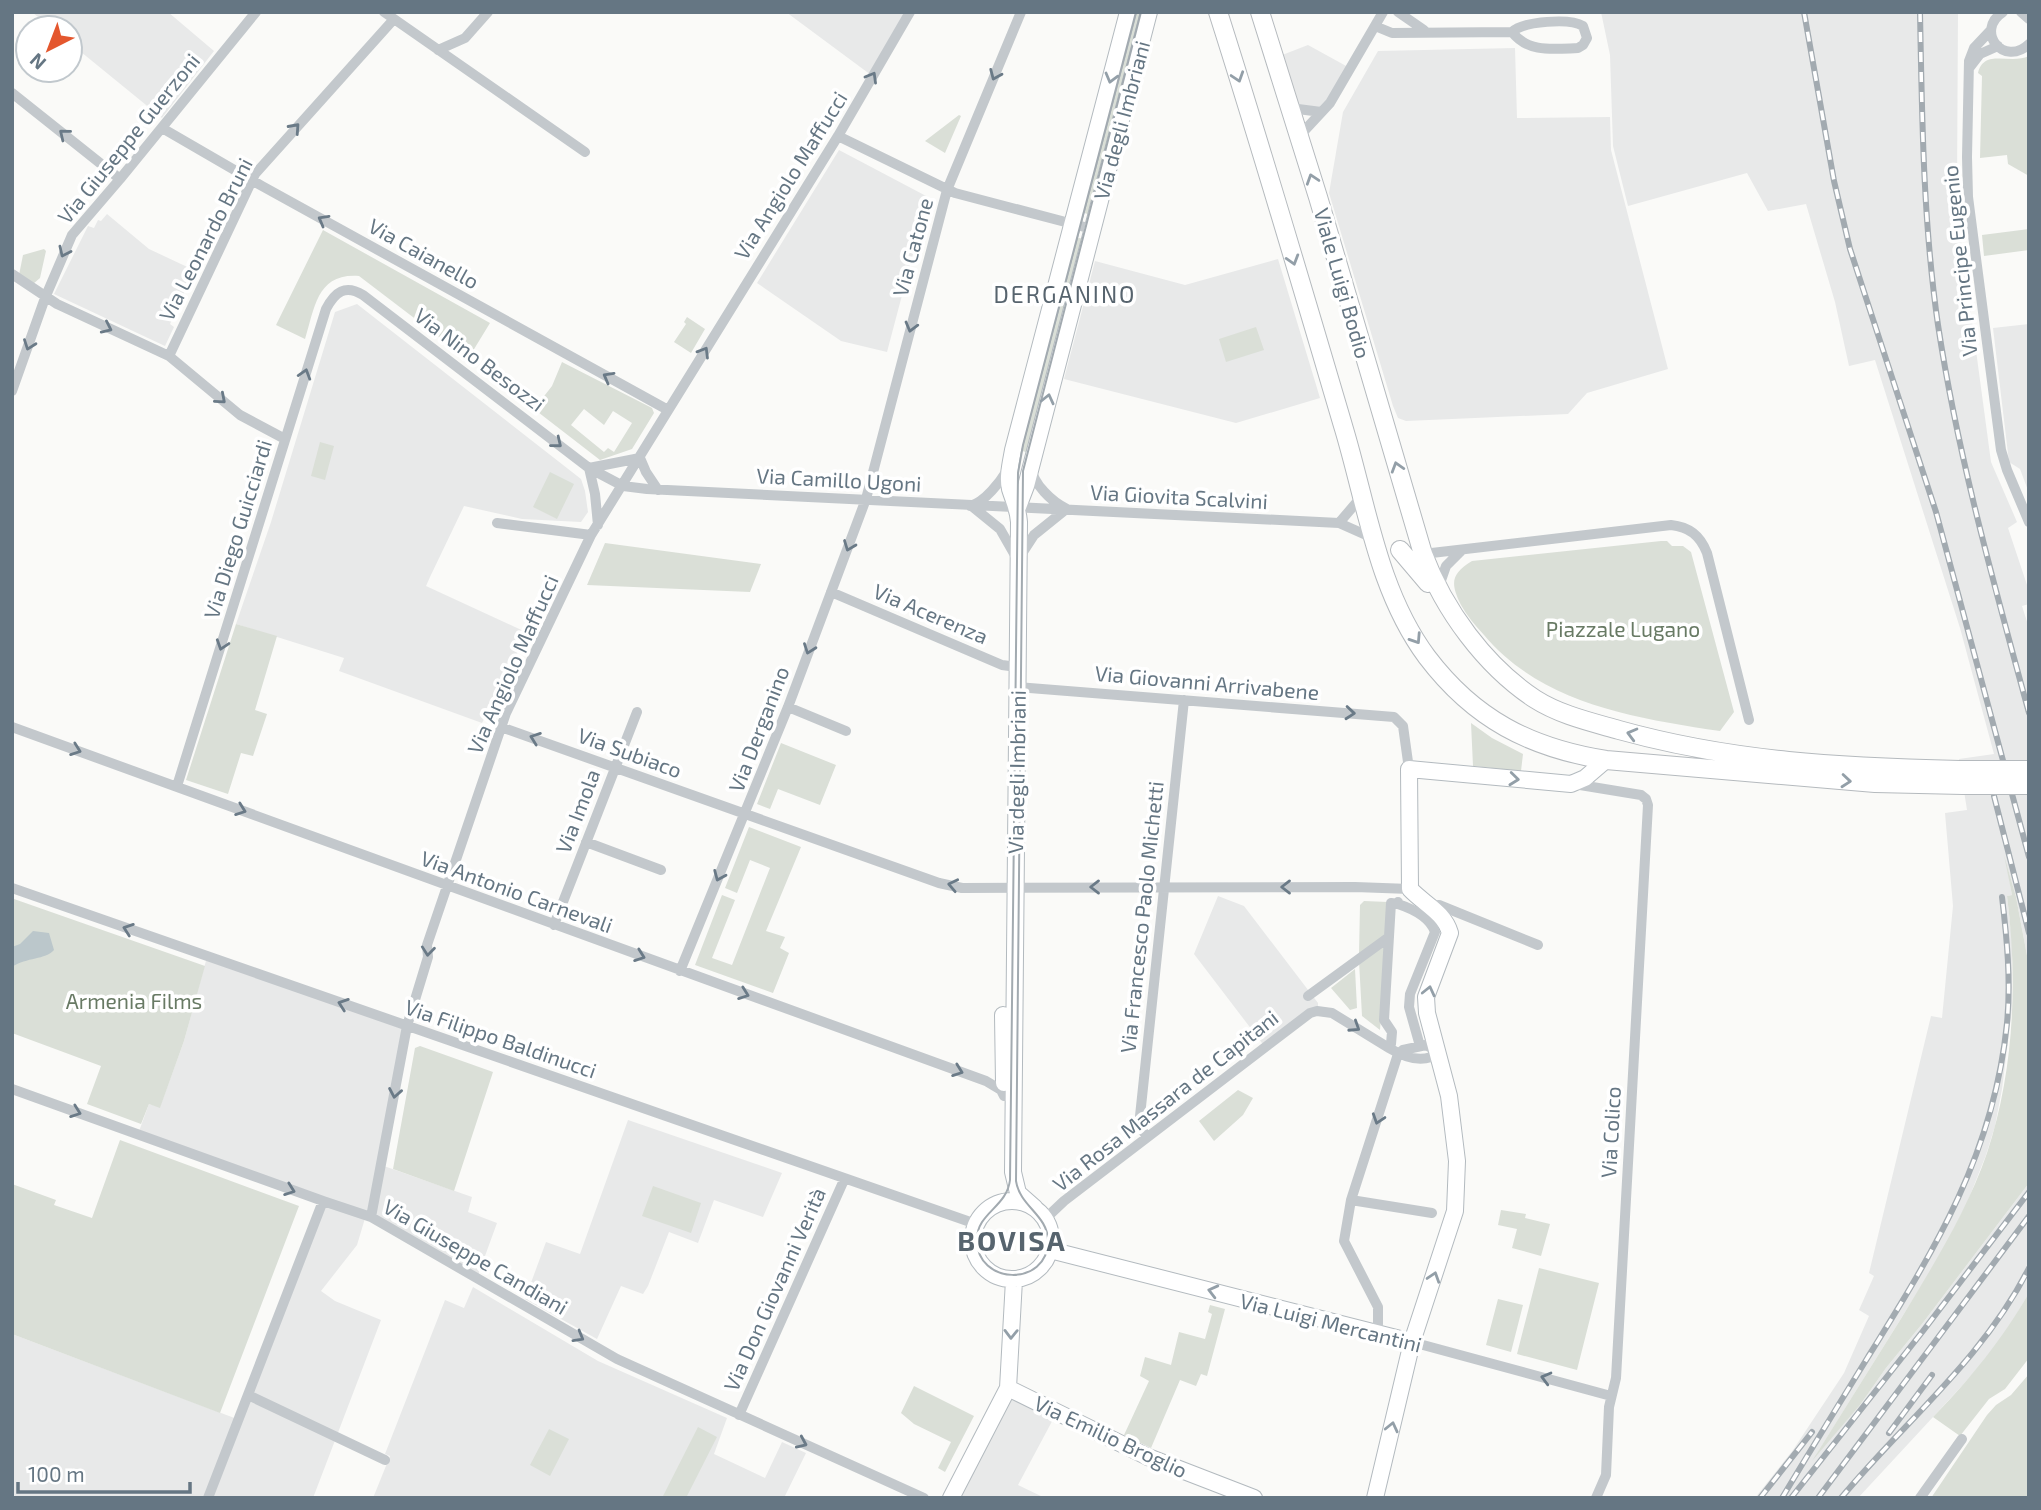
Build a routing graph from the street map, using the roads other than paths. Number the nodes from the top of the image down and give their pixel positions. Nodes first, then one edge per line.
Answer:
1 (256, 12) edge
2 (384, 12) edge
3 (488, 12) edge
4 (910, 12) edge
5 (1021, 12) edge
6 (1128, 12) edge
7 (1149, 12) edge
8 (1218, 12) edge
9 (1261, 12) edge
10 (1383, 12) edge
11 (1398, 12) edge
12 (1998, 14) edge
13 (394, 19) junction
14 (1375, 26) junction
15 (1991, 30) junction
16 (1427, 31) junction
17 (1512, 32) junction
18 (2029, 44) edge
19 (1998, 46) junction
20 (438, 50) junction
21 (1968, 73) junction
22 (12, 93) edge
23 (1290, 106) junction
24 (1321, 112) junction
25 (162, 128) junction
26 (838, 136) junction
27 (1300, 140) junction
28 (586, 152) dead end
29 (120, 179) junction
30 (252, 180) junction
31 (947, 190) junction
32 (1073, 224) junction
33 (1092, 229) junction
34 (12, 274) edge
35 (344, 289) joint
36 (46, 298) junction
37 (169, 356) junction
38 (12, 391) edge
39 (668, 410) junction
40 (285, 439) junction
41 (640, 457) junction
42 (1012, 458) junction
43 (1031, 466) junction
44 (589, 468) junction
45 (623, 486) junction
46 (658, 490) junction
47 (1363, 494) junction
48 (866, 499) junction
49 (967, 506) junction
50 (1018, 508) junction
51 (1070, 509) junction
52 (497, 523) dead end
53 (1339, 523) junction
54 (2029, 523) edge
55 (598, 525) junction
56 (591, 535) junction
57 (1375, 539) junction
58 (1399, 550) junction
59 (1463, 550) junction
60 (1423, 554) junction
61 (1018, 568) junction
62 (1438, 589) junction
63 (831, 592) junction
64 (1452, 613) junction
65 (1017, 667) junction
66 (1017, 687) junction
67 (1184, 700) junction
68 (788, 706) junction
69 (637, 712) dead end
70 (1749, 720) dead end
71 (12, 727) edge
72 (501, 727) junction
73 (846, 731) dead end
74 (1696, 758) junction
75 (1605, 760) junction
76 (615, 767) junction
77 (1409, 769) junction
78 (2029, 770) edge
79 (1590, 774) junction
80 (1962, 777) junction
81 (1571, 784) junction
82 (2029, 785) edge
83 (177, 786) junction
84 (1611, 789) junction
85 (745, 813) junction
86 (586, 842) junction
87 (660, 870) dead end
88 (446, 885) junction
89 (1163, 887) junction
90 (12, 888) edge
91 (1015, 888) junction
92 (1410, 889) junction
93 (1430, 906) junction
94 (1465, 915) junction
95 (554, 925) junction
96 (1450, 933) junction
97 (1389, 937) junction
98 (1538, 945) dead end
99 (680, 971) junction
100 (1014, 976) junction
101 (1308, 996) dead end
102 (407, 1026) junction
103 (1391, 1044) dead end
104 (1420, 1046) junction
105 (1439, 1052) junction
106 (1398, 1054) junction
107 (1014, 1070) junction
108 (12, 1089) edge
109 (1004, 1096) junction
110 (1013, 1116) junction
111 (1147, 1137) junction
112 (1013, 1172) junction
113 (844, 1180) junction
114 (1351, 1200) junction
115 (323, 1202) junction
116 (990, 1208) junction
117 (1432, 1213) dead end
118 (1040, 1214) junction
119 (371, 1217) junction
120 (976, 1224) junction
121 (1050, 1250) junction
122 (1014, 1280) junction
123 (1375, 1332) junction
124 (1412, 1342) junction
125 (1008, 1388) junction
126 (248, 1395) junction
127 (1612, 1396) junction
128 (739, 1415) junction
129 (1962, 1439) dead end
130 (385, 1460) dead end
131 (208, 1498) edge
132 (924, 1498) edge
133 (951, 1498) edge
134 (1254, 1498) edge
135 (1375, 1498) edge
136 (1596, 1498) edge
137 (1920, 1498) edge

1 - 25 street, Via Giuseppe Guerzoni
2 - 13 street
3 - 20 street
26 -> 4 street, Via Angiolo Maffucci
5 -> 31 street, Via Catone
6 -> 32 street, Via degli Imbriani
7 - 33 street, Via degli Imbriani
8 -> 47 main road, Viale Luigi Bodio
9 - 23 main road, Viale Luigi Bodio
10 - 14 street
11 - 16 street
12 - 15 street, Via Principe Eugenio
13 - 20 street
30 -> 13 street, Via Leonardo Bruni
14 - 16 street
14 - 24 street
15 - 19 street
15 - 21 street, Via Principe Eugenio
16 - 17 street
17 - 17 street
18 - 19 street
19 - 21 street
20 - 28 street
21 - 54 street, Via Principe Eugenio
29 -> 22 street
23 - 24 street
23 - 27 main road, Viale Luigi Bodio
24 - 27 street
25 - 29 street, Via Giuseppe Guerzoni
25 - 30 street, Via Caianello
26 - 31 street
39 -> 26 street, Via Angiolo Maffucci
60 -> 27 main road, Viale Luigi Bodio
29 -> 36 street, Via Giuseppe Guerzoni
30 - 37 street, Via Leonardo Bruni
39 -> 30 street, Via Caianello
31 - 32 street
31 -> 48 street, Via Catone
32 - 33 street, Via degli Imbriani
32 - 42 street, Via degli Imbriani
43 -> 33 street, Via degli Imbriani
34 - 36 street
40 -> 35 street, Via Diego Guicciardi
35 -> 44 street, Via Nino Besozzi
36 -> 37 street
36 -> 38 street, Via Giuseppe Guerzoni
37 -> 40 street
39 - 41 street, Via Angiolo Maffucci
40 -> 83 street, Via Diego Guicciardi
41 - 44 street
41 - 45 street, Via Angiolo Maffucci
41 - 46 street
42 - 49 street, Via degli Imbriani
42 - 50 street, Via degli Imbriani
43 - 50 street, Via degli Imbriani
43 - 51 street
44 - 45 street, Via Nino Besozzi
44 - 55 street
45 - 46 street, Via Camillo Ugoni
45 - 55 street, Via Angiolo Maffucci
46 - 48 street, Via Camillo Ugoni
47 - 53 street
47 - 57 main road, Viale Luigi Bodio
48 - 49 street, Via Camillo Ugoni
48 -> 63 street, Via Derganino
49 - 50 street, Via Camillo Ugoni
49 - 61 street, Via degli Imbriani
50 - 51 street, Via Giovita Scalvini
50 - 61 street, Via degli Imbriani
51 - 53 street, Via Giovita Scalvini
51 - 61 street, Via degli Imbriani
52 - 56 street
53 - 57 street, Via Giovita Scalvini
55 - 56 street, Via Angiolo Maffucci
56 - 72 street, Via Angiolo Maffucci
57 - 58 main road
57 -> 75 main road
58 - 60 main road
58 - 64 main road
59 - 60 street
59 - 62 street
59 - 70 street
60 - 62 main road
61 - 65 street, Via degli Imbriani
62 - 64 main road
63 - 65 street, Via Acerenza
63 -> 68 street, Via Derganino
74 -> 64 main road
65 - 66 street, Via degli Imbriani
66 - 67 street, Via Giovanni Arrivabene
66 - 91 street, Via degli Imbriani
67 -> 77 street, Via Giovanni Arrivabene
67 - 89 street, Via Francesco Paolo Michetti
68 - 73 street
68 - 85 street, Via Derganino
69 - 76 street, Via Imola
71 -> 83 street, Via Antonio Carnevali
76 -> 72 street, Via Subiaco
72 - 88 street, Via Angiolo Maffucci
74 - 75 main road
74 - 80 main road
75 - 79 street
76 - 85 street, Via Subiaco
76 - 86 street, Via Imola
77 -> 81 street
77 - 92 street
78 - 80 main road, bridge
79 - 81 street
79 - 84 street
80 - 82 main road, bridge
81 - 84 street
83 -> 88 street, Via Antonio Carnevali
84 - 127 street, Via Colico
91 -> 85 street, Via Subiaco
85 -> 99 street, Via Derganino
86 - 87 street
86 - 95 street, Via Imola
88 - 95 street, Via Antonio Carnevali
88 -> 102 street, Via Angiolo Maffucci
89 -> 91 street, Via Subiaco
92 -> 89 street, Via Subiaco
89 - 111 street, Via Francesco Paolo Michetti
102 -> 90 street, Via Filippo Baldinucci
91 - 100 street, Via degli Imbriani
92 - 93 street
93 - 94 street
93 - 96 street
94 - 96 street
94 - 98 street
95 -> 99 street, Via Antonio Carnevali
105 -> 96 street
97 - 101 street
97 - 103 street
97 - 104 street
99 -> 109 street, Via Antonio Carnevali
100 - 107 street, Via degli Imbriani
100 - 109 street, Via degli Imbriani
102 - 113 street, Via Filippo Baldinucci
102 -> 119 street, Via Angiolo Maffucci
104 - 105 street
104 - 106 street
105 - 106 street
124 -> 105 street
111 -> 106 street, Via Rosa Massara de Capitani
106 -> 114 street
107 - 110 street, Via degli Imbriani
107 - 112 street, Via degli Imbriani
108 -> 115 street, Via Giuseppe Candiani
109 - 110 street, Via degli Imbriani
110 - 112 street, Via degli Imbriani
111 - 118 street, Via Rosa Massara de Capitani
112 - 116 street, Via degli Imbriani
112 - 118 street, Via degli Imbriani
113 - 120 street, Via Filippo Baldinucci
113 - 128 street, Via Don Giovanni Verità
114 - 117 street
114 - 123 street
115 - 119 street, Via Giuseppe Candiani
115 - 126 street
116 - 118 street
116 - 120 street
118 - 121 street
119 -> 128 street, Via Giuseppe Candiani
120 - 122 street
121 - 122 street
123 -> 121 street, Via Luigi Mercantini
122 -> 125 street
123 - 124 street, Via Luigi Mercantini
127 -> 124 street, Via Luigi Mercantini
135 -> 124 street
125 - 133 street
125 - 134 street, Via Emilio Broglio
126 - 130 street
126 - 131 street
127 - 136 street, Via Colico
128 -> 132 street, Via Giuseppe Candiani
129 - 137 street

